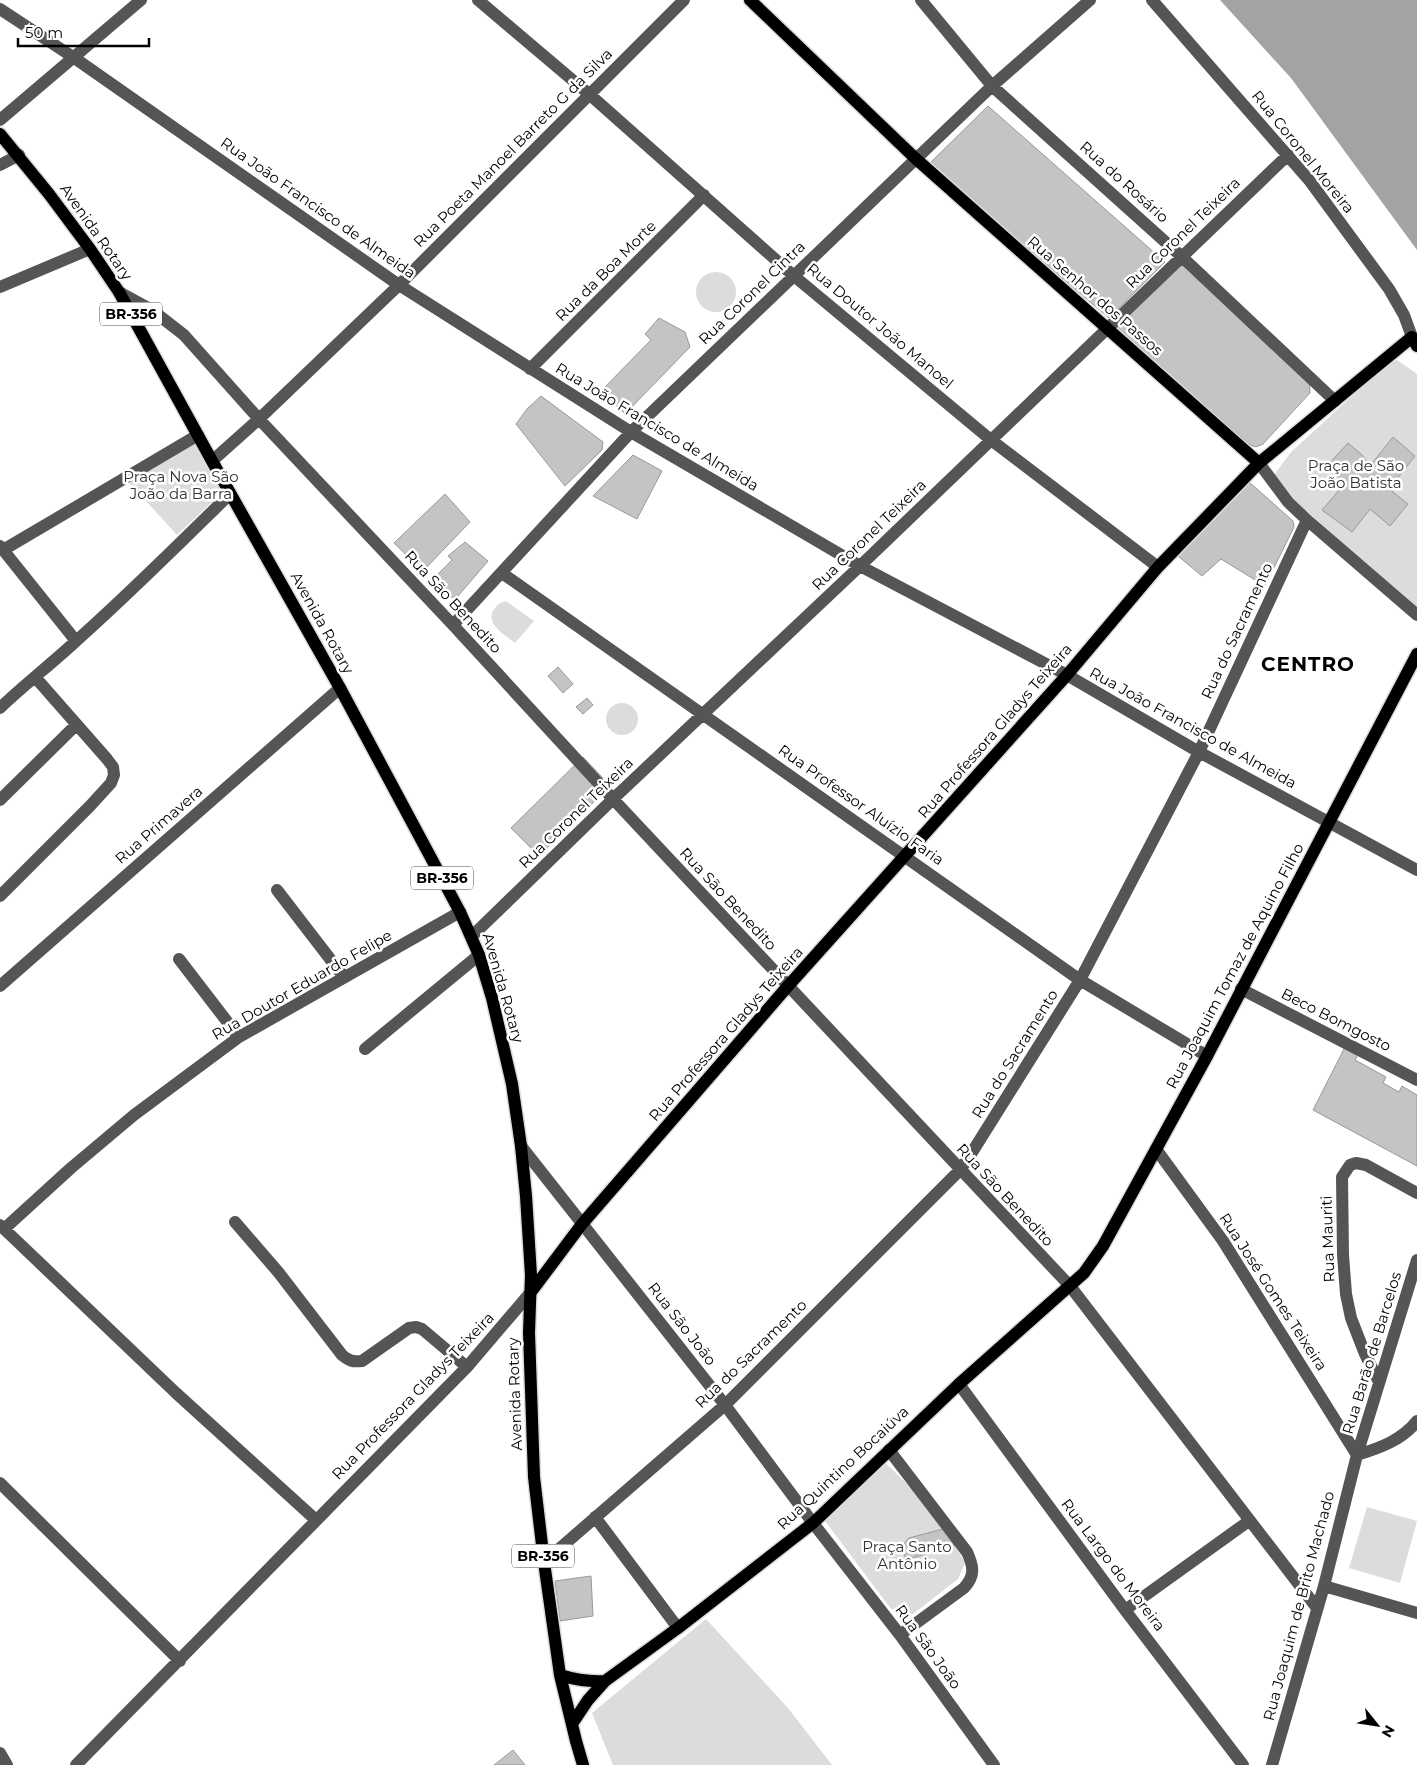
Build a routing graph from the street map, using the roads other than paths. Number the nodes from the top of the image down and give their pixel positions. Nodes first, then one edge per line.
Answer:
1 (141, 0) edge
2 (478, 0) edge
3 (684, 0) edge
4 (750, 0) edge
5 (921, 0) edge
6 (1090, 0) edge
7 (1152, 0) edge
8 (0, 9) edge
9 (73, 57) junction
10 (992, 86) junction
11 (589, 94) junction
12 (0, 120) edge
13 (0, 134) edge
14 (19, 155) junction
15 (1288, 155) junction
16 (915, 158) junction
17 (0, 165) edge
18 (704, 195) junction
19 (90, 249) junction
20 (1181, 256) junction
21 (794, 276) junction
22 (399, 285) junction
23 (0, 288) edge
24 (119, 292) junction
25 (1107, 329) junction
26 (1414, 342) edge
27 (530, 369) junction
28 (1335, 401) junction
29 (259, 420) junction
30 (631, 432) junction
31 (198, 435) junction
32 (991, 440) junction
33 (212, 461) junction
34 (1259, 463) junction
35 (230, 494) junction
36 (1307, 520) junction
37 (2, 548) edge
38 (860, 566) junction
39 (1158, 568) junction
40 (502, 573) junction
41 (1417, 616) edge
42 (453, 625) junction
43 (76, 641) junction
44 (1417, 654) edge
45 (1067, 675) junction
46 (34, 678) junction
47 (23, 686) junction
48 (340, 688) junction
49 (0, 696) edge
50 (0, 708) edge
51 (704, 715) junction
52 (76, 725) junction
53 (1199, 752) junction
54 (0, 800) edge
55 (613, 800) junction
56 (1329, 822) junction
57 (906, 856) junction
58 (1417, 870) edge
59 (277, 890) dead end
60 (0, 896) edge
61 (460, 912) junction
62 (472, 936) junction
63 (479, 956) junction
64 (179, 959) dead end
65 (344, 977) junction
66 (1080, 980) junction
67 (0, 986) edge
68 (788, 986) junction
69 (1241, 989) junction
70 (239, 1037) junction
71 (365, 1049) dead end
72 (1207, 1056) junction
73 (1417, 1080) edge
74 (521, 1146) junction
75 (1156, 1149) junction
76 (960, 1170) junction
77 (1417, 1194) edge
78 (235, 1222) dead end
79 (582, 1224) junction
80 (2, 1227) edge
81 (1417, 1260) edge
82 (1070, 1286) junction
83 (531, 1292) junction
84 (466, 1367) junction
85 (1379, 1382) junction
86 (959, 1384) junction
87 (725, 1404) junction
88 (1417, 1421) edge
89 (889, 1450) junction
90 (1357, 1455) junction
91 (0, 1482) edge
92 (595, 1517) junction
93 (316, 1520) junction
94 (1249, 1521) junction
95 (813, 1523) junction
96 (544, 1562) junction
97 (1324, 1586) junction
98 (1317, 1608) junction
99 (1125, 1610) junction
100 (1417, 1613) edge
101 (678, 1628) junction
102 (900, 1635) junction
103 (180, 1661) junction
104 (560, 1675) junction
105 (605, 1682) junction
106 (572, 1724) junction
107 (0, 1753) edge
108 (8, 1765) edge
109 (76, 1765) edge
110 (583, 1765) edge
111 (994, 1765) edge
112 (1243, 1765) edge
113 (1272, 1765) edge

1 - 9 street
2 - 11 street, Rua Doutor João Manoel
3 - 11 street, Rua Poeta Manoel Barreto G da Silva
4 - 16 main road, Rua Senhor dos Passos
5 - 10 street, Rua do Rosário
6 - 10 street, Rua Coronel Cintra
7 - 15 street, Rua Coronel Moreira
8 - 9 street, Rua João Francisco de Almeida
9 - 12 street
9 - 22 street, Rua João Francisco de Almeida
10 - 16 street, Rua Coronel Cintra
10 - 20 street, Rua do Rosário
11 - 18 street, Rua Doutor João Manoel
11 - 22 street, Rua Poeta Manoel Barreto G da Silva
13 - 14 main road, Avenida Rotary / BR-356
14 - 17 street
14 - 19 main road, Avenida Rotary / BR-356
15 - 20 street, Rua Coronel Teixeira
15 - 26 street, Rua Coronel Moreira
16 - 21 street, Rua Coronel Cintra
16 - 25 main road, Rua Senhor dos Passos
18 - 21 street, Rua Doutor João Manoel
18 - 27 street, Rua da Boa Morte
19 - 23 street
19 - 24 main road, Avenida Rotary / BR-356
20 - 25 street, Rua Coronel Teixeira
20 - 28 street, Rua do Rosário
21 - 30 street, Rua Coronel Cintra
21 - 32 street, Rua Doutor João Manoel
22 - 27 street, Rua João Francisco de Almeida
22 - 29 street, Rua Poeta Manoel Barreto G da Silva
24 - 29 street, Rua São Benedito
24 - 31 main road, Avenida Rotary / BR-356
25 - 32 street, Rua Coronel Teixeira
25 - 34 main road, Rua Senhor dos Passos
26 - 28 main road, Rua Professora Gladys Teixeira
27 - 30 street, Rua João Francisco de Almeida
28 - 34 main road, Rua Professora Gladys Teixeira
29 - 33 street, Rua Poeta Manoel Barreto G da Silva
29 - 42 street, Rua São Benedito
30 - 38 street, Rua João Francisco de Almeida
30 - 40 street, Rua Coronel Cintra
31 - 33 main road, Avenida Rotary / BR-356
31 - 37 street
32 - 38 street, Rua Coronel Teixeira
32 - 39 street, Rua Doutor João Manoel
33 - 35 main road, Avenida Rotary / BR-356
34 - 36 street, Rua Senhor dos Passos
34 - 39 main road, Rua Professora Gladys Teixeira
35 - 43 street
35 - 48 main road, Avenida Rotary / BR-356
36 - 41 street, Rua Senhor dos Passos
36 - 53 street, Rua do Sacramento
37 - 43 street
38 - 45 street, Rua João Francisco de Almeida
38 - 51 street, Rua Coronel Teixeira
39 - 45 main road, Rua Professora Gladys Teixeira
40 - 42 street, Rua Coronel Cintra
40 - 51 street, Rua Professor Aluízio Faria
42 - 55 street, Rua São Benedito
43 - 46 street
44 - 56 main road, Rua Joaquim Tomaz de Aquino Filho
45 - 53 street, Rua João Francisco de Almeida
45 - 57 main road, Rua Professora Gladys Teixeira
46 - 47 street
46 - 52 street
47 - 49 street
47 - 50 street
48 - 61 main road, Avenida Rotary / BR-356
48 - 67 street, Rua Primavera
51 - 55 street, Rua Coronel Teixeira
51 - 57 street, Rua Professor Aluízio Faria
52 - 54 street
52 - 60 street
53 - 56 street, Rua João Francisco de Almeida
53 - 66 street, Rua do Sacramento
55 - 62 street, Rua Coronel Teixeira
55 - 68 street, Rua São Benedito
56 - 58 street, Rua João Francisco de Almeida
56 - 69 main road, Rua Joaquim Tomaz de Aquino Filho
57 - 66 street, Rua Professor Aluízio Faria
57 - 68 main road, Rua Professora Gladys Teixeira
59 - 65 street
61 - 62 main road, Avenida Rotary / BR-356
61 - 65 street, Rua Doutor Eduardo Felipe
62 - 63 main road, Avenida Rotary / BR-356
63 - 71 street
63 - 74 main road, Avenida Rotary / BR-356
64 - 70 street
65 - 70 street, Rua Doutor Eduardo Felipe
66 - 72 street, Rua Professor Aluízio Faria
66 - 76 street, Rua do Sacramento
68 - 76 street, Rua São Benedito
68 - 79 main road, Rua Professora Gladys Teixeira
69 - 72 main road, Rua Joaquim Tomaz de Aquino Filho
69 - 73 street, Beco Bomgosto
70 - 80 street, Rua Doutor Eduardo Felipe
72 - 75 main road, Rua Joaquim Tomaz de Aquino Filho
74 - 79 street, Rua São João
74 - 83 main road, Avenida Rotary / BR-356
75 - 82 main road, Rua Joaquim Tomaz de Aquino Filho
75 - 90 street, Rua José Gomes Teixeira
76 - 82 street, Rua São Benedito
76 - 87 street, Rua do Sacramento
77 - 85 street, Rua Mauriti
78 - 84 street
79 - 83 main road, Rua Professora Gladys Teixeira
79 - 87 street, Rua São João
80 - 93 street
81 - 85 street, Rua Barão de Barcelos
82 - 86 main road, Rua Quintino Bocaiúva
82 - 94 street, Rua São Benedito
83 - 84 street, Rua Professora Gladys Teixeira
83 - 96 main road, Avenida Rotary / BR-356
84 - 93 street, Rua Professora Gladys Teixeira
85 - 90 street, Rua Barão de Barcelos
86 - 89 main road, Rua Quintino Bocaiúva
86 - 99 street, Rua Largo do Moreira
87 - 92 street, Rua do Sacramento
87 - 95 street, Rua São João
88 - 90 street
89 - 95 main road, Rua Quintino Bocaiúva
89 - 102 street
90 - 97 street, Rua Joaquim de Brito Machado
91 - 103 street
92 - 96 street, Rua do Sacramento
92 - 101 street
93 - 103 street, Rua Professora Gladys Teixeira
94 - 98 street, Rua São Benedito
94 - 99 street
95 - 101 main road, Rua Quintino Bocaiúva
95 - 102 street, Rua São João
96 - 104 main road, Avenida Rotary / BR-356
97 - 98 street, Rua Joaquim de Brito Machado
97 - 100 street
98 - 113 street, Rua Joaquim de Brito Machado
99 - 112 street, Rua Largo do Moreira
101 - 105 main road, Rua Quintino Bocaiúva
102 - 111 street, Rua São João
103 - 109 street, Rua Professora Gladys Teixeira
104 - 105 main road
104 - 106 main road, Avenida Rotary / BR-356
105 - 106 main road, Rua Quintino Bocaiúva
106 - 110 main road, Avenida Rotary / BR-356
107 - 108 street

